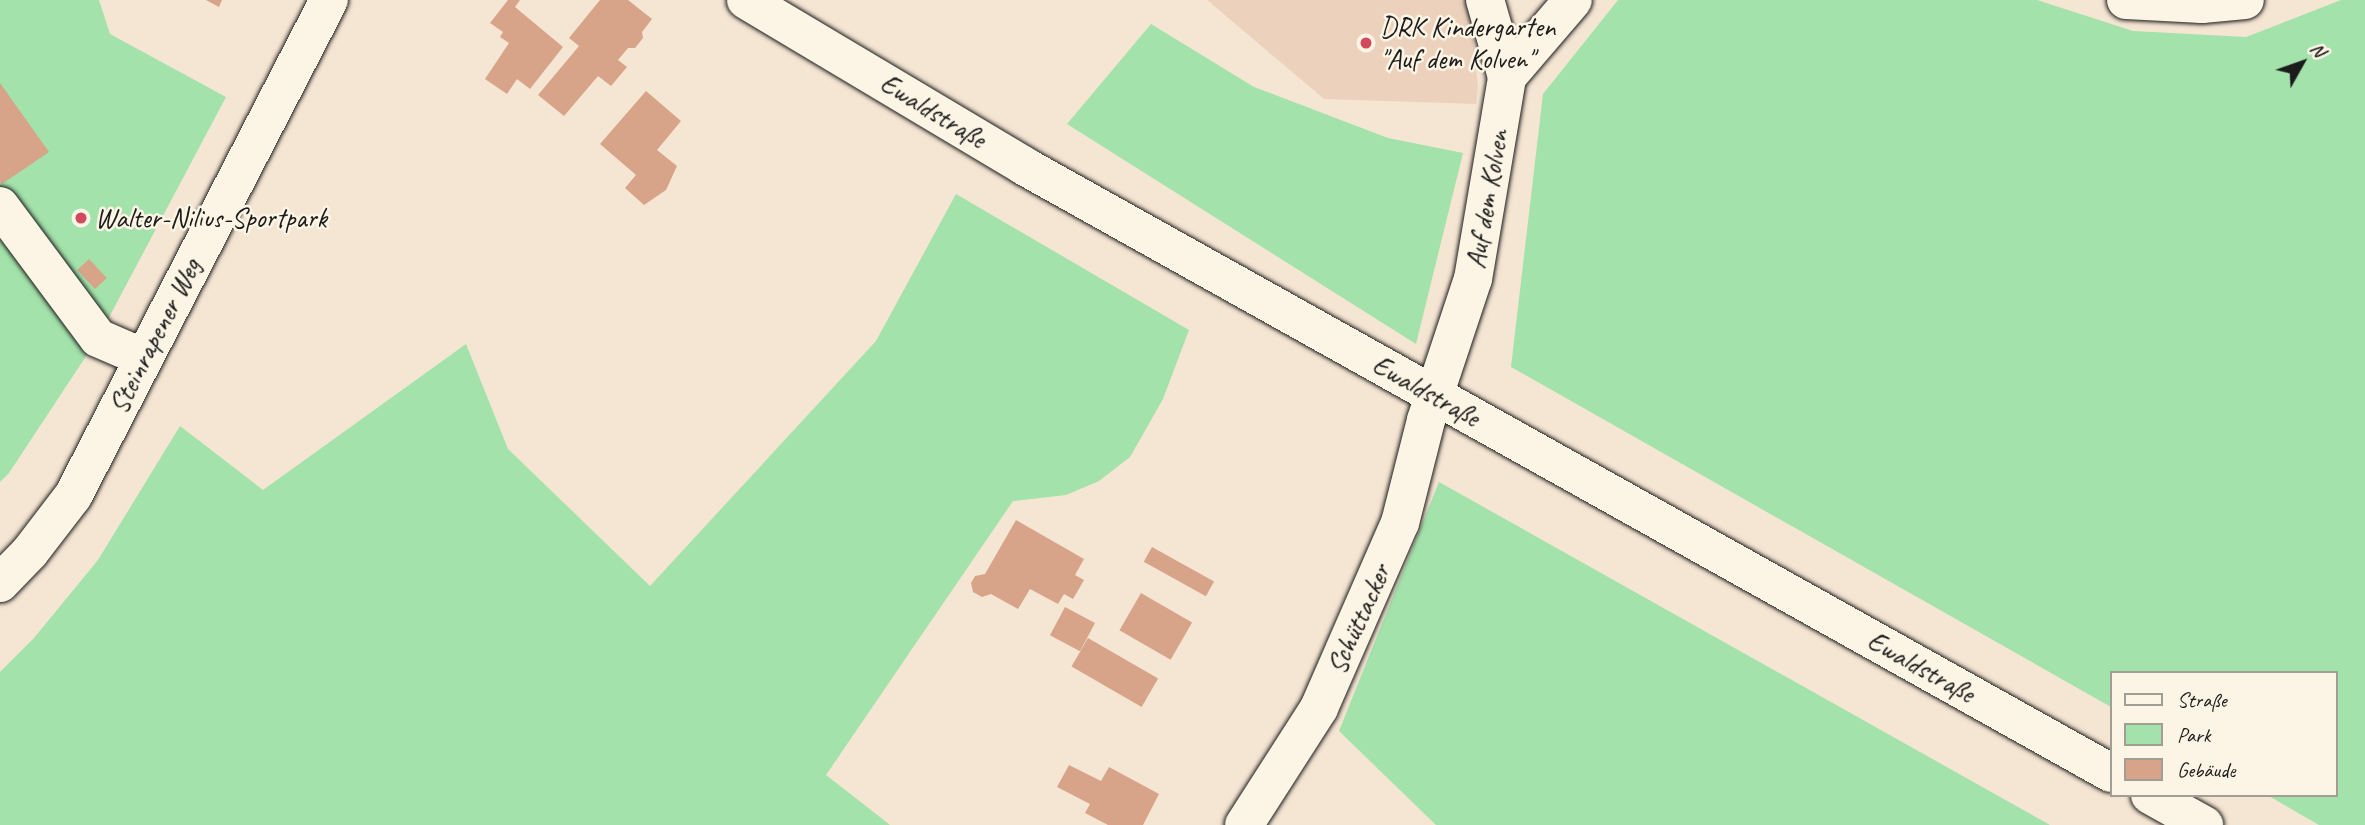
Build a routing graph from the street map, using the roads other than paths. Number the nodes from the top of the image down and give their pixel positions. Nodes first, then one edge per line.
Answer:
1 (329, 0) edge
2 (746, 0) edge
3 (1485, 0) edge
4 (1573, 0) edge
5 (2126, 0) edge
6 (2245, 0) edge
7 (1507, 77) junction
8 (0, 206) edge
9 (144, 358) junction
10 (1435, 395) junction
11 (0, 583) edge
12 (2110, 772) edge
13 (2155, 797) edge
14 (1244, 825) edge
15 (2204, 825) edge

1 - 9 street, Steinrapener Weg
2 - 10 street, Ewaldstraße
3 - 7 street, Auf dem Kolven
4 - 7 street
5 - 6 street
7 - 10 street, Auf dem Kolven
8 - 9 street
9 - 11 street, Steinrapener Weg
10 - 12 street, Ewaldstraße
10 - 14 street, Schüttacker
13 - 15 street

